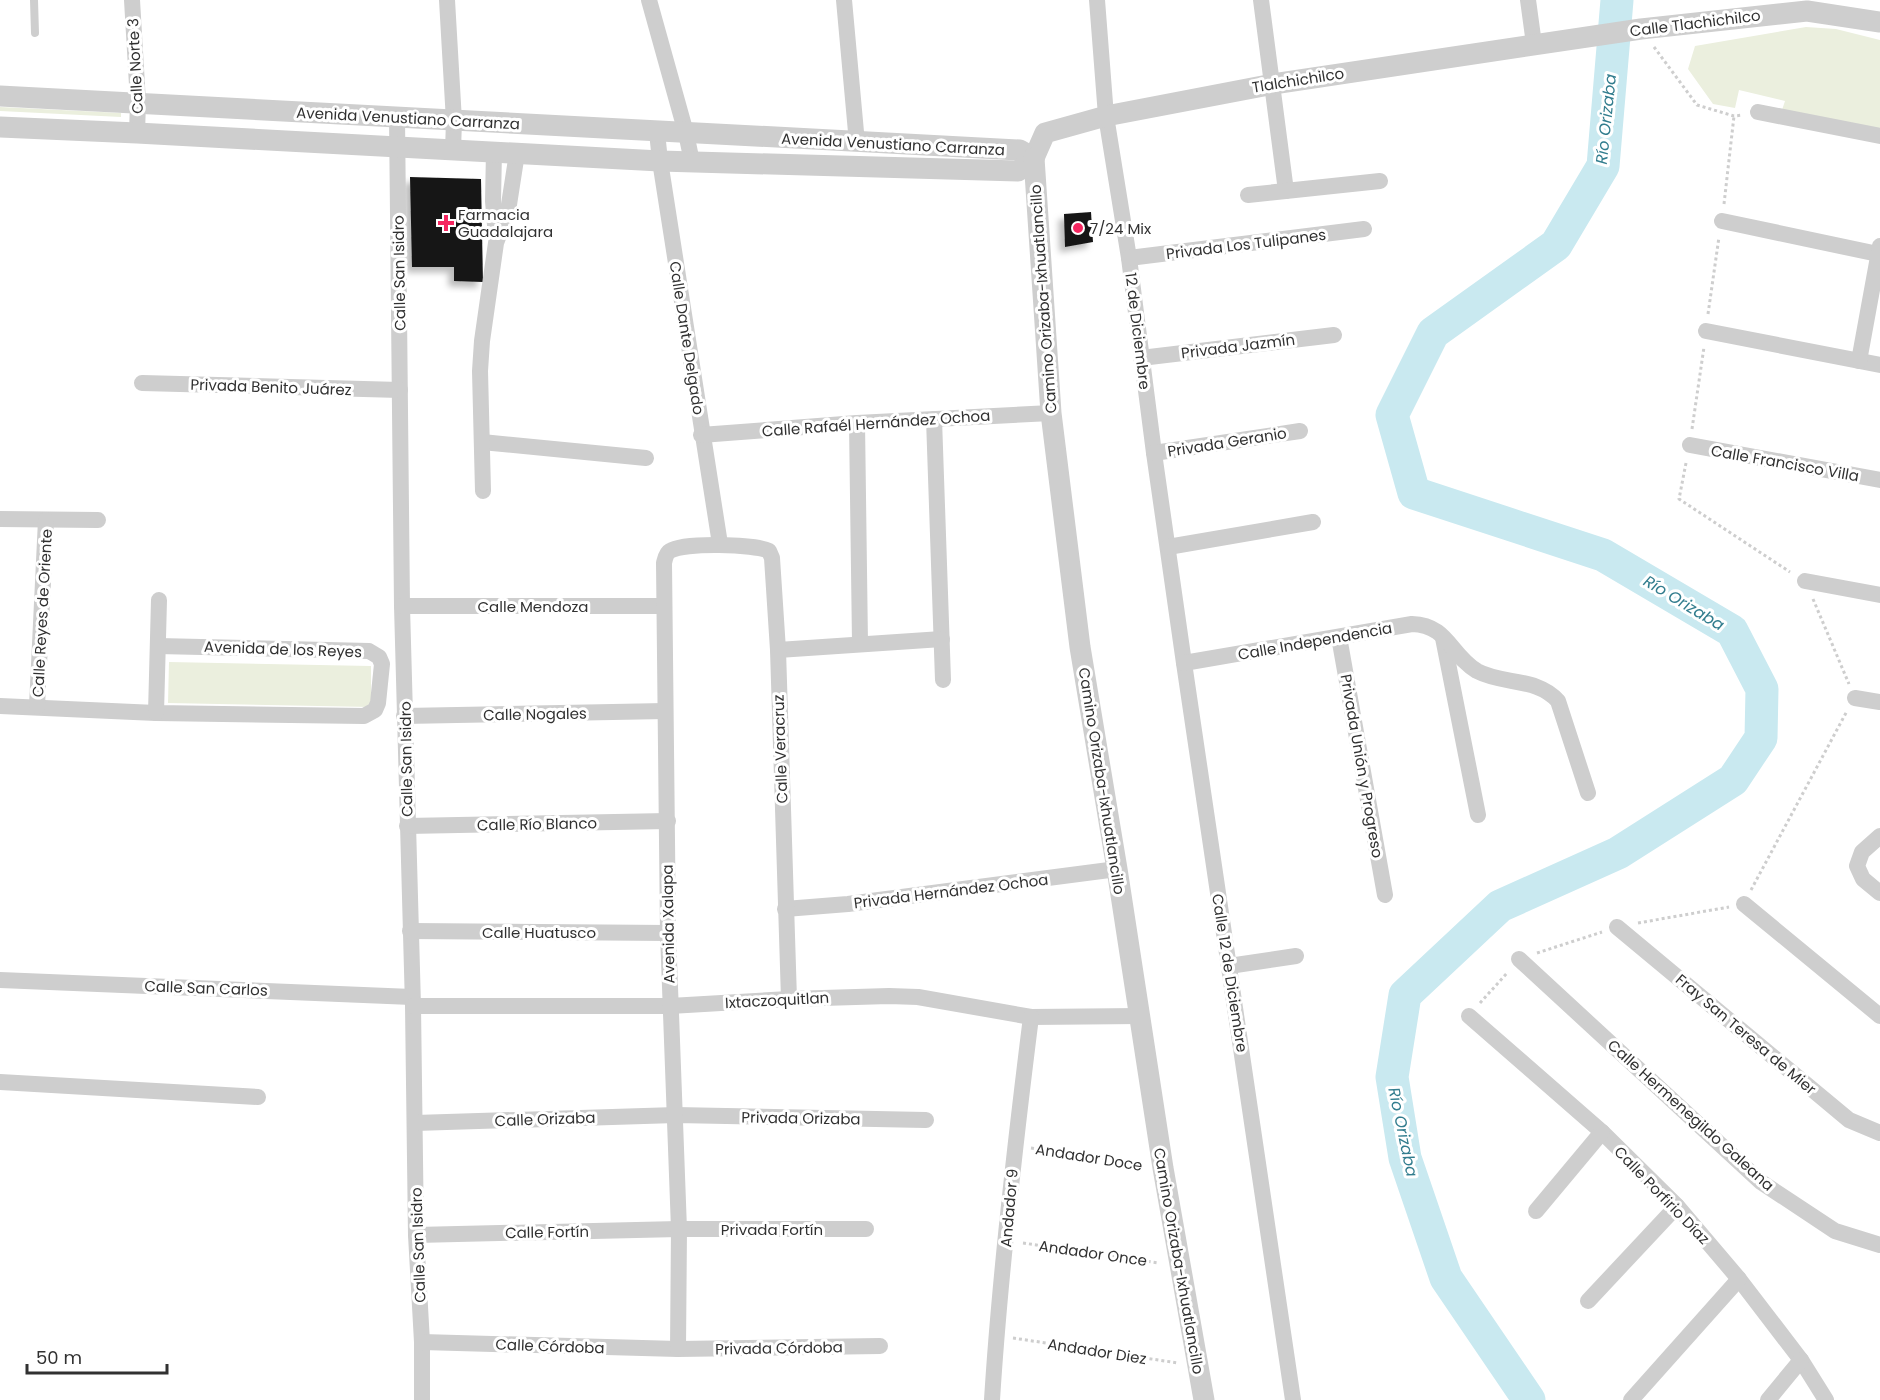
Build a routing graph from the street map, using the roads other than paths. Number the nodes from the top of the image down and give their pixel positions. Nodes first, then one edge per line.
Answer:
1 (34, 0) edge
2 (132, 0) edge
3 (447, 0) edge
4 (649, 0) edge
5 (844, 0) edge
6 (1261, 0) edge
7 (1528, 0) edge
8 (1101, 1) edge
9 (1880, 22) edge
10 (35, 33) dead end
11 (1581, 37) joint
12 (1534, 44) junction
13 (1273, 84) junction
14 (0, 96) edge
15 (138, 102) junction
16 (1758, 112) road end
17 (397, 117) junction
18 (1106, 117) junction
19 (454, 121) junction
20 (0, 127) edge
21 (137, 132) junction
22 (657, 132) junction
23 (686, 133) junction
24 (1880, 136) edge
25 (857, 143) junction
26 (398, 148) junction
27 (453, 150) junction
28 (494, 151) junction
29 (517, 153) junction
30 (1034, 158) junction
31 (660, 161) junction
32 (692, 162) junction
33 (1380, 181) dead end
34 (1286, 191) junction
35 (1248, 195) dead end
36 (1722, 221) road end
37 (1364, 229) dead end
38 (496, 243) junction
39 (1879, 250) edge
40 (1129, 258) junction
41 (1706, 331) road end
42 (1334, 335) dead end
43 (1141, 358) junction
44 (1858, 361) junction
45 (1880, 365) edge
46 (142, 383) dead end
47 (400, 390) junction
48 (1050, 413) junction
49 (934, 418) junction
50 (857, 423) junction
51 (1300, 431) dead end
52 (701, 435) junction
53 (482, 442) junction
54 (1690, 446) road end
55 (1154, 453) junction
56 (646, 458) dead end
57 (1880, 480) edge
58 (483, 491) dead end
59 (0, 519) edge
60 (46, 520) junction
61 (98, 520) dead end
62 (1313, 522) dead end
63 (720, 544) junction
64 (1168, 547) junction
65 (1805, 582) road end
66 (1880, 595) edge
67 (159, 600) dead end
68 (402, 606) junction
69 (664, 606) junction
70 (1339, 637) junction
71 (1443, 637) junction
72 (942, 639) junction
73 (860, 643) junction
74 (158, 646) junction
75 (778, 650) junction
76 (1184, 663) junction
77 (943, 680) dead end
78 (1855, 698) road end
79 (1880, 702) edge
80 (0, 706) edge
81 (38, 706) junction
82 (665, 711) junction
83 (156, 713) junction
84 (405, 716) junction
85 (1588, 793) dead end
86 (1478, 815) dead end
87 (668, 821) junction
88 (407, 826) junction
89 (1880, 836) edge
90 (1117, 869) junction
91 (1880, 893) edge
92 (1384, 895) dead end
93 (1744, 904) road end
94 (785, 909) junction
95 (1617, 927) road end
96 (410, 931) junction
97 (668, 933) junction
98 (1296, 956) dead end
99 (1519, 959) road end
100 (1229, 966) junction
101 (0, 980) edge
102 (789, 999) junction
103 (412, 1001) junction
104 (670, 1006) junction
105 (1140, 1016) junction
106 (1469, 1016) road end
107 (1880, 1016) edge
108 (1031, 1017) junction
109 (0, 1082) edge
110 (258, 1096) dead end
111 (676, 1116) junction
112 (926, 1120) dead end
113 (415, 1123) junction
114 (1602, 1132) junction
115 (1880, 1133) edge
116 (1677, 1206) junction
117 (1536, 1211) dead end
118 (866, 1229) dead end
119 (679, 1230) junction
120 (416, 1236) junction
121 (1880, 1245) edge
122 (1739, 1279) junction
123 (1588, 1301) dead end
124 (422, 1342) junction
125 (880, 1346) dead end
126 (678, 1349) junction
127 (1801, 1360) junction
128 (422, 1400) edge
129 (992, 1400) edge
130 (1204, 1400) edge
131 (1293, 1400) edge
132 (1631, 1400) edge
133 (1768, 1400) edge
134 (1826, 1400) edge

1 - 10 lane
2 - 15 street, Calle Norte 3
3 - 19 street
4 - 23 street
5 - 25 street
6 - 13 street
7 - 12 street
8 - 18 street, 12 de Diciembre
9 - 11 street, Calle Tlachichilco
11 - 12 street, Tlalchichilco
12 - 13 street, Tlalchichilco
13 - 18 street, Tlalchichilco
13 - 34 street
14 - 15 street, Avenida Venustiano Carranza
15 - 17 street, Avenida Venustiano Carranza
15 - 21 street, Calle Norte 3
16 - 24 street
17 - 19 street, Avenida Venustiano Carranza
17 - 26 street, Calle San Isidro
18 - 30 street, Tlalchichilco
18 - 40 street, 12 de Diciembre
19 - 22 street, Avenida Venustiano Carranza
19 - 27 street
20 - 21 street, Avenida Venustiano Carranza
21 - 26 street, Avenida Venustiano Carranza
22 - 23 street, Avenida Venustiano Carranza
22 - 31 street, Calle Dante Delgado
23 - 25 street, Avenida Venustiano Carranza
23 - 32 street
25 - 30 street, Avenida Venustiano Carranza
26 - 27 street, Avenida Venustiano Carranza
26 - 47 street, Calle San Isidro
27 - 28 street, Avenida Venustiano Carranza
28 - 29 street, Avenida Venustiano Carranza
28 - 38 street
29 - 31 street, Avenida Venustiano Carranza
29 - 38 street
30 - 32 street, Avenida Venustiano Carranza
30 - 48 street, Camino Orizaba-Ixhuatlancillo
31 - 32 street, Avenida Venustiano Carranza
31 - 52 street, Calle Dante Delgado
33 - 34 street
34 - 35 street
36 - 39 street
37 - 40 street, Privada Los Tulipanes
38 - 53 street
39 - 44 street
40 - 43 street, 12 de Diciembre
41 - 44 street
42 - 43 street, Privada Jazmín
43 - 55 street, 12 de Diciembre
44 - 45 street
46 - 47 street, Privada Benito Juárez
47 - 68 street, Calle San Isidro
48 - 49 street, Calle Rafaél Hernández Ochoa
48 - 90 street, Camino Orizaba-Ixhuatlancillo
49 - 50 street, Calle Rafaél Hernández Ochoa
49 - 72 street
50 - 52 street, Calle Rafaél Hernández Ochoa
50 - 73 street
51 - 55 street, Privada Geranio
52 - 63 street, Calle Dante Delgado
53 - 56 street
53 - 58 street
54 - 57 street, Calle Francisco Villa
55 - 64 street, 12 de Diciembre
59 - 60 street
60 - 61 street
60 - 81 street, Calle Reyes de Oriente
62 - 64 street
63 - 69 street, Avenida Xalapa
63 - 75 street, Calle Veracruz
64 - 76 street, Calle 12 de Diciembre
65 - 66 street
67 - 74 street
68 - 69 street, Calle Mendoza
68 - 84 street, Calle San Isidro
69 - 82 street, Avenida Xalapa
70 - 71 street, Calle Independencia
70 - 76 street, Calle Independencia
70 - 92 street, Privada Unión y Progreso
71 - 85 street
71 - 86 street
72 - 73 street
72 - 77 street
73 - 75 street
74 - 83 street
74 - 83 street, Avenida de los Reyes
75 - 94 street, Calle Veracruz
76 - 100 street, Calle 12 de Diciembre
78 - 79 street
80 - 81 street, Avenida de los Reyes
81 - 83 street, Avenida de los Reyes
82 - 84 street, Calle Nogales
82 - 87 street, Avenida Xalapa
84 - 88 street, Calle San Isidro
87 - 88 street, Calle Río Blanco
87 - 97 street, Avenida Xalapa
88 - 96 street, Calle San Isidro
89 - 91 street
90 - 94 street, Privada Hernández Ochoa
90 - 105 street, Camino Orizaba-Ixhuatlancillo
93 - 107 street
94 - 102 street, Calle Veracruz
95 - 115 street, Fray San Teresa de Mier
96 - 97 street, Calle Huatusco
96 - 103 street, Calle San Isidro
97 - 104 street, Avenida Xalapa
98 - 100 street
99 - 121 street, Calle Hermenegildo Galeana
100 - 131 street, Calle 12 de Diciembre
101 - 103 street, Calle San Carlos
102 - 104 street, Ixtaczoquitlan
102 - 108 street, Ixtaczoquitlan
103 - 104 street, Ixtaczoquitlan
103 - 113 street, Calle San Isidro
104 - 111 street, Avenida Xalapa
105 - 108 street, Ixtaczoquitlan
105 - 130 street, Camino Orizaba-Ixhuatlancillo
106 - 114 street, Calle Porfirio Díaz
108 - 129 street, Andador 9
109 - 110 street
111 - 112 street, Privada Orizaba
111 - 113 street, Calle Orizaba
111 - 119 street, Avenida Xalapa
113 - 120 street, Calle San Isidro
114 - 116 street, Calle Porfirio Díaz
114 - 117 street
116 - 122 street, Calle Porfirio Díaz
116 - 123 street
118 - 119 street, Privada Fortín
119 - 120 street, Calle Fortín
119 - 126 street, Avenida Xalapa
120 - 124 street, Calle San Isidro
122 - 127 street, Calle Porfirio Díaz
122 - 132 street
124 - 126 street, Calle Córdoba
124 - 128 street, Calle San Isidro
125 - 126 street, Privada Córdoba
127 - 133 street
127 - 134 street, Calle Porfirio Díaz

